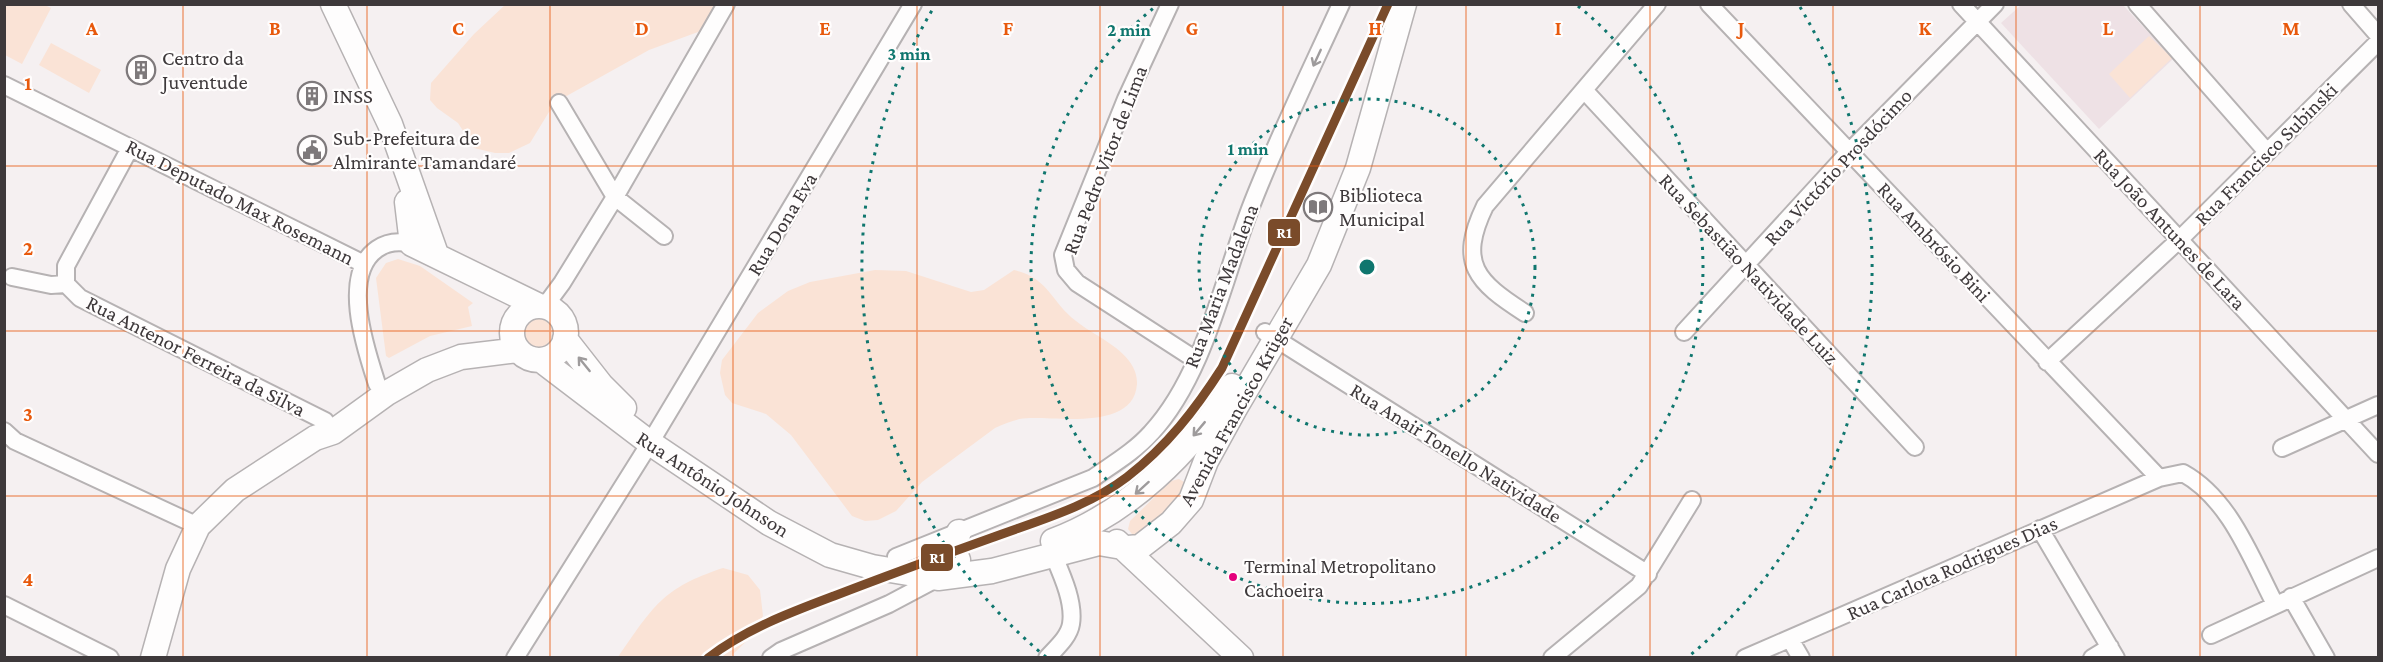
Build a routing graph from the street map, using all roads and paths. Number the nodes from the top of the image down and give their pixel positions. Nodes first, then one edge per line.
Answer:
1 (333, 4) edge
2 (726, 4) edge
3 (913, 4) edge
4 (1170, 4) edge
5 (1341, 4) edge
6 (1404, 4) edge
7 (1657, 4) edge
8 (1709, 4) edge
9 (1961, 4) edge
10 (1995, 4) edge
11 (2137, 4) edge
12 (2351, 4) edge
13 (1977, 22) junction
14 (2379, 35) edge
15 (2379, 42) edge
16 (4, 85) edge
17 (1584, 90) junction
18 (559, 103) dead end
19 (130, 148) junction
20 (1849, 152) junction
21 (2267, 152) junction
22 (402, 164) junction
23 (615, 198) junction
24 (664, 236) dead end
25 (2180, 239) junction
26 (412, 244) junction
27 (436, 254) junction
28 (364, 264) junction
29 (1746, 267) junction
30 (12, 277) dead end
31 (66, 284) junction
32 (492, 285) junction
33 (541, 306) junction
34 (1525, 313) dead end
35 (1684, 332) dead end
36 (515, 334) junction
37 (1270, 335) junction
38 (565, 339) junction
39 (541, 360) junction
40 (1196, 360) junction
41 (2047, 362) junction
42 (377, 384) junction
43 (2379, 405) edge
44 (2346, 420) junction
45 (324, 430) junction
46 (4, 431) edge
47 (653, 438) junction
48 (1915, 447) dead end
49 (2282, 448) dead end
50 (2379, 454) edge
51 (1169, 464) junction
52 (2159, 478) junction
53 (1195, 489) junction
54 (1692, 500) dead end
55 (1114, 511) junction
56 (198, 526) junction
57 (2040, 529) junction
58 (949, 535) junction
59 (1131, 545) junction
60 (1051, 549) junction
61 (2379, 558) edge
62 (958, 560) junction
63 (903, 563) junction
64 (1648, 574) junction
65 (938, 578) junction
66 (2291, 597) junction
67 (889, 604) junction
68 (2275, 604) junction
69 (4, 605) edge
70 (2211, 635) dead end
71 (1790, 639) junction
72 (2113, 652) edge
73 (110, 657) edge
74 (153, 657) edge
75 (515, 657) edge
76 (771, 657) edge
77 (1047, 657) edge
78 (1241, 657) edge
79 (1552, 657) edge
80 (1745, 657) edge
81 (1801, 657) edge
82 (2092, 657) edge
83 (2326, 657) edge

1 - 22 main road
2 - 23 street
3 - 47 street, Rua Dona Eva
4 - 40 street, Rua Pedro Vitor de Lima
5 -> 40 street, Rua Maria Madalena
6 - 37 main road, Avenida Francisco Krüger
7 - 17 street
8 - 20 street, Rua Ambrósio Bini
9 - 13 street, Rua João Antunes de Lara
10 - 13 street, Rua Victório Prosdócimo
11 - 21 street
12 - 14 street
13 - 20 street, Rua Victório Prosdócimo
13 - 25 street, Rua João Antunes de Lara
15 - 21 street, Rua Francisco Subinski
16 - 19 street, Rua Deputado Max Rosemann
17 - 29 street, Rua Sebastião Natividade Luiz
17 - 34 street
18 - 23 street
19 - 28 street, Rua Deputado Max Rosemann
19 - 31 street, Rua Antenor Ferreira da Silva
20 - 29 street, Rua Victório Prosdócimo
20 - 41 street, Rua Ambrósio Bini
21 - 25 street, Rua Francisco Subinski
22 - 26 main road
22 - 27 main road
23 - 24 street
23 - 33 street
25 - 41 street, Rua Francisco Subinski
25 - 44 street, Rua João Antunes de Lara
26 - 27 main road
26 - 28 street
27 - 32 main road
28 - 42 street, Rua Deputado Max Rosemann
29 - 35 street, Rua Victório Prosdócimo
29 - 48 street, Rua Sebastião Natividade Luiz
30 - 31 street
31 - 45 street, Rua Antenor Ferreira da Silva
32 - 33 main road
32 - 36 main road
33 - 36 main road
33 - 38 main road
36 - 39 main road
36 - 42 main road
36 - 45 main road
37 -> 51 main road, Avenida Francisco Krüger
37 - 53 main road, Avenida Francisco Krüger
37 - 64 street, Rua Anair Tonello Natividade
38 - 39 main road
47 -> 38 main road, Rua Antônio Johnson
39 - 47 main road, Rua Antônio Johnson
40 - 58 street, Rua Maria Madalena
41 - 52 street, Rua Ambrósio Bini
42 - 45 main road
43 - 44 street
44 - 49 street
44 - 50 street, Rua João Antunes de Lara
45 - 56 main road
46 - 56 street
47 - 63 main road, Rua Antônio Johnson
47 - 75 street, Rua Dona Eva
51 - 53 main road
51 -> 55 main road, Avenida Francisco Krüger
52 - 57 street, Rua Carlota Rodrigues Dias
52 - 68 street, Rua Carlota Rodrigues Dias
53 - 59 main road, Avenida Francisco Krüger
54 - 64 street
55 - 59 main road
55 - 60 main road, Avenida Francisco Krüger
56 - 74 main road
57 - 71 street, Rua Carlota Rodrigues Dias
57 - 72 street
58 - 62 main road
58 - 63 street, Rua Maria Madalena
59 - 60 main road, Avenida Francisco Krüger
59 - 78 main road
60 - 62 main road, Avenida Francisco Krüger
60 - 65 main road, Avenida Francisco Krüger
60 - 77 street
61 - 66 street
62 - 63 main road, Avenida Francisco Krüger
63 - 65 main road, Avenida Francisco Krüger
63 - 67 street
64 - 79 street
65 - 67 street
66 - 68 street
66 - 83 street
67 - 76 street
68 - 70 street
69 - 73 street
71 - 80 street, Rua Carlota Rodrigues Dias
71 - 81 street
72 - 82 street

